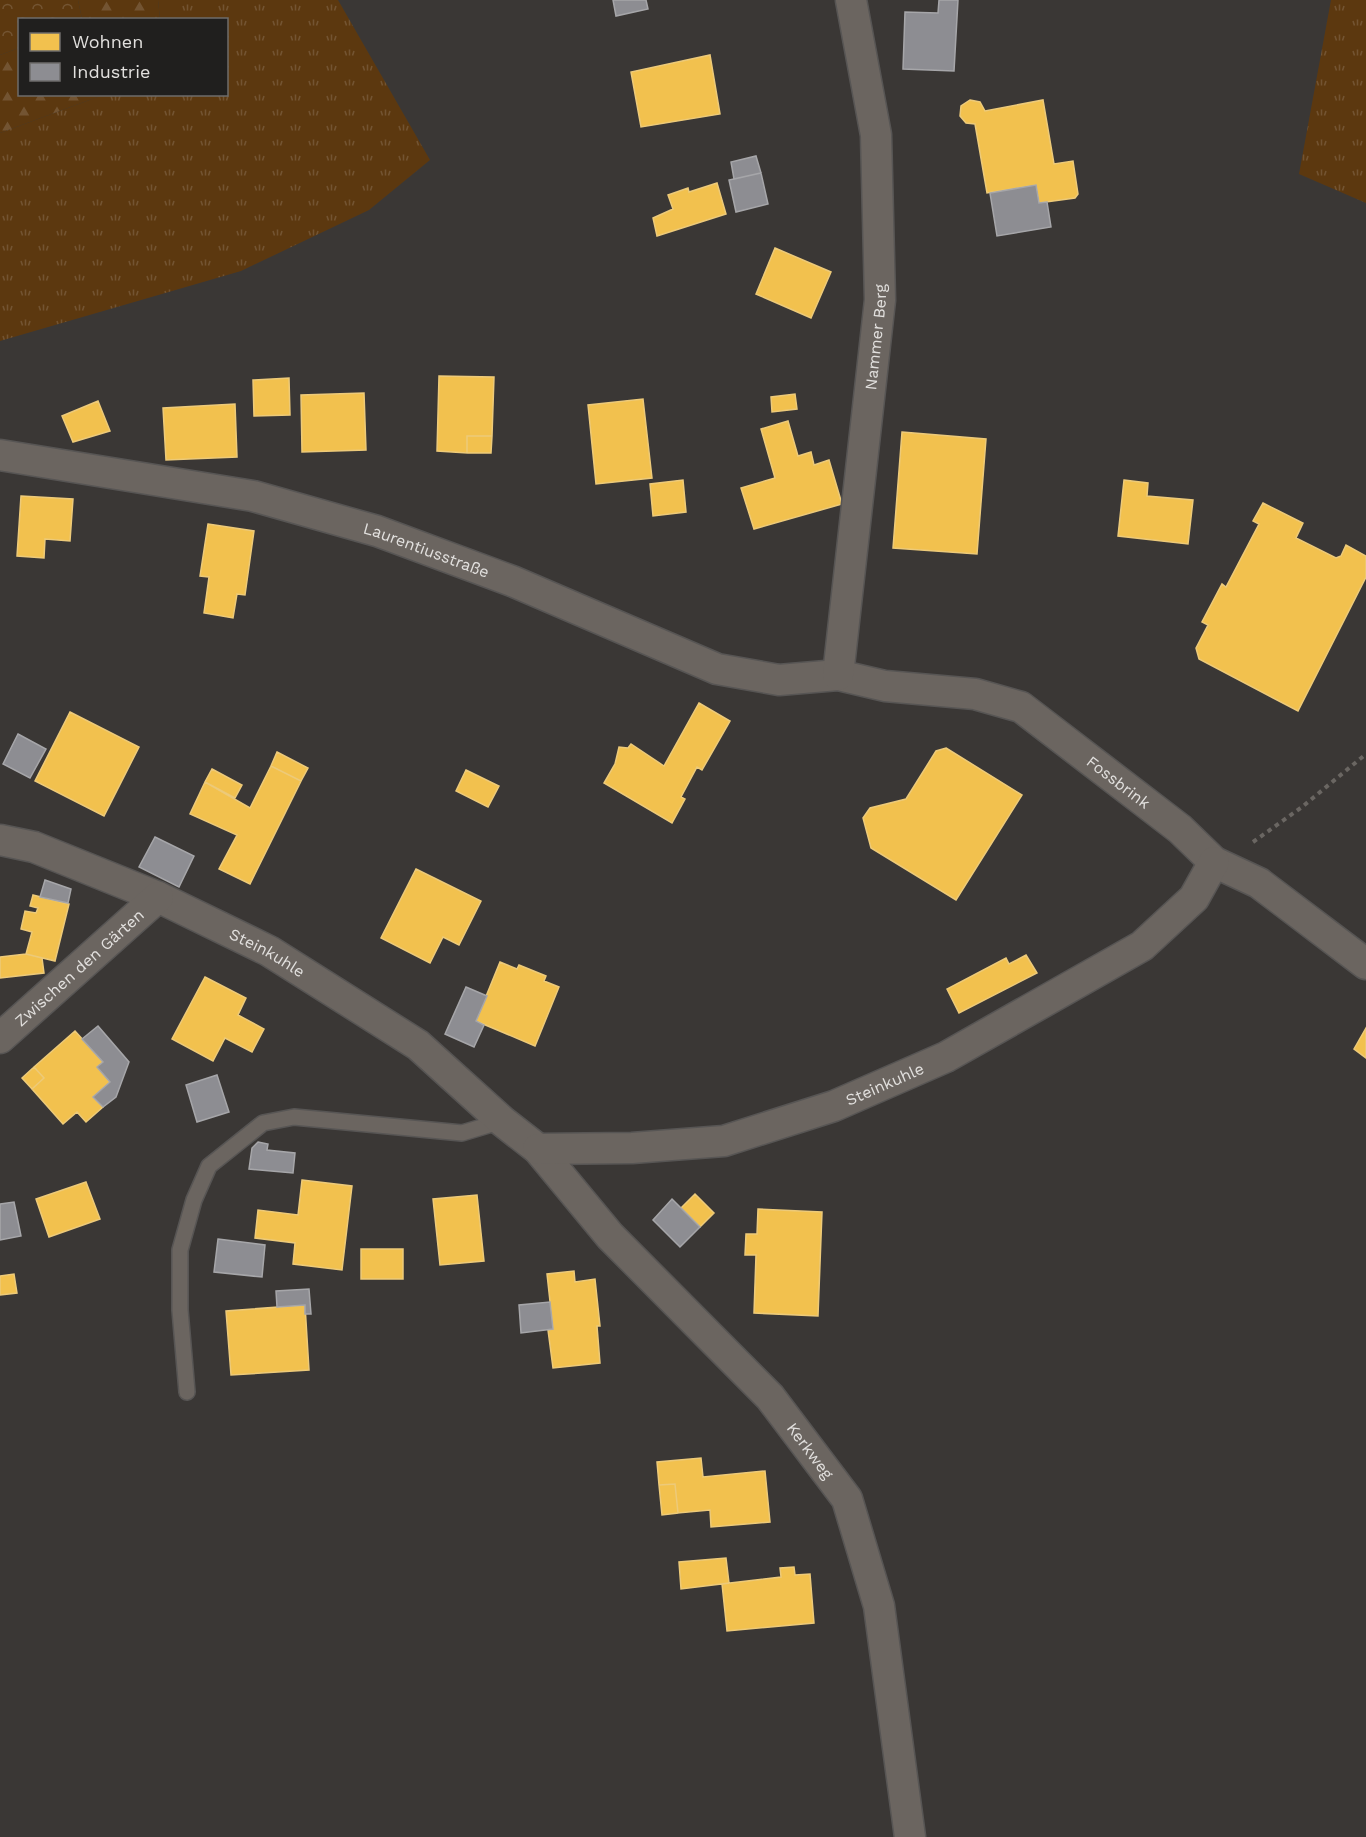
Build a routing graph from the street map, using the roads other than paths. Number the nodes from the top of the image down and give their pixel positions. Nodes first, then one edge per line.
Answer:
1 (850, 0) edge
2 (0, 455) edge
3 (838, 675) junction
4 (0, 840) edge
5 (1217, 864) junction
6 (158, 897) junction
7 (1366, 964) edge
8 (0, 1038) edge
9 (502, 1121) junction
10 (538, 1149) junction
11 (187, 1392) dead end
12 (910, 1837) edge

1 - 3 street, Nammer Berg
2 - 3 street, Laurentiusstraße
3 - 5 street, Fossbrink
4 - 6 street, Steinkuhle
5 - 7 street, Fossbrink
5 - 10 street, Steinkuhle
6 - 8 street, Zwischen den Gärten
6 - 9 street, Steinkuhle
9 - 10 street, Steinkuhle
9 - 11 lane
10 - 12 street, Kerkweg

